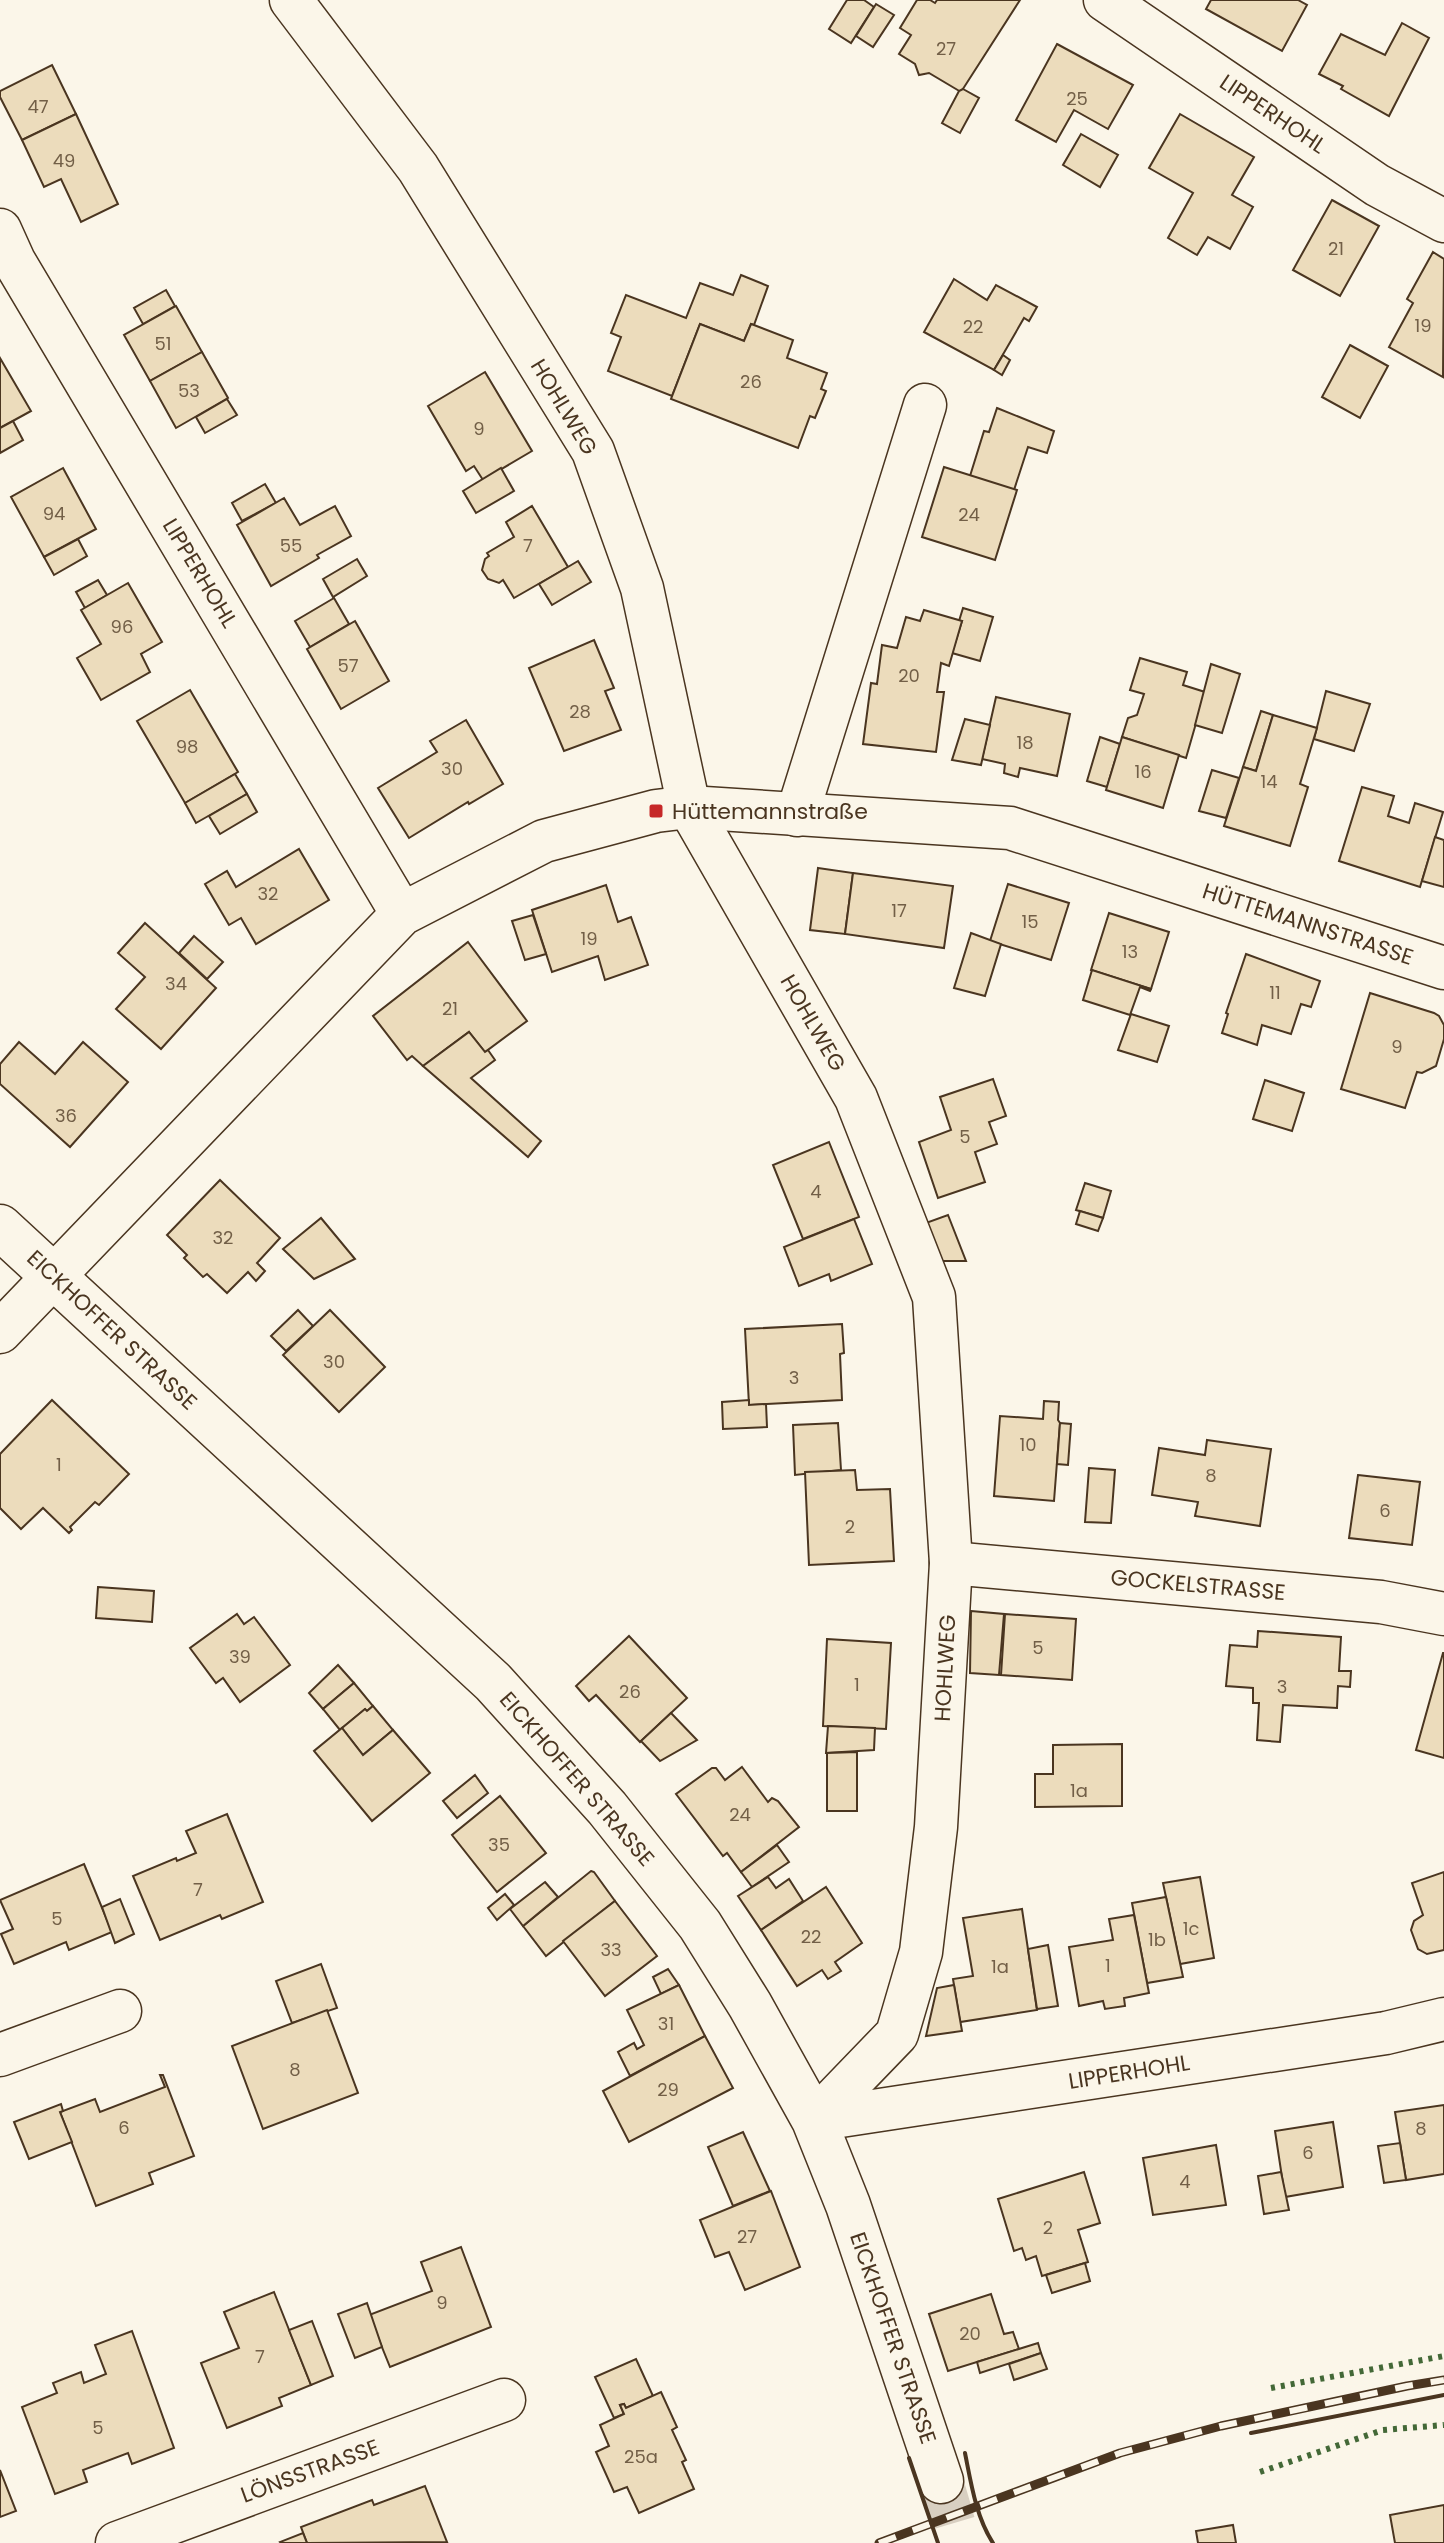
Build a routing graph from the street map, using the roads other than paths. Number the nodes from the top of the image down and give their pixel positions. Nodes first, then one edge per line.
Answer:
1 (291, 0) edge
2 (1105, 0) edge
3 (1444, 221) edge
4 (0, 230) edge
5 (925, 405) dead end
6 (689, 807) junction
7 (797, 815) junction
8 (402, 914) junction
9 (1444, 968) edge
10 (0, 1227) edge
11 (54, 1276) junction
12 (0, 1332) edge
13 (951, 1563) junction
14 (1444, 1614) edge
15 (120, 2011) dead end
16 (1444, 2019) edge
17 (0, 2055) edge
18 (814, 2120) junction
19 (504, 2400) dead end
20 (941, 2481) tunnel mouth
21 (117, 2543) edge

1 - 6 street, HOHLWEG
2 - 3 street, LIPPERHOHL
4 - 8 street, LIPPERHOHL
5 - 7 street
6 - 7 street, HÜTTEMANNSTRASSE
6 - 8 street, HÜTTEMANNSTRASSE
6 - 13 street, HOHLWEG
7 - 9 street, HÜTTEMANNSTRASSE
8 - 11 street, HÜTTEMANNSTRASSE
10 - 11 main road, EICKHOFFER STRASSE
11 - 12 street, HÜTTEMANNSTRASSE
11 - 18 main road, EICKHOFFER STRASSE
13 - 14 street, GOCKELSTRASSE
13 - 18 street, HOHLWEG
15 - 17 street
16 - 18 street, LIPPERHOHL
18 - 20 main road, EICKHOFFER STRASSE
19 - 21 street, LÖNSSTRASSE

